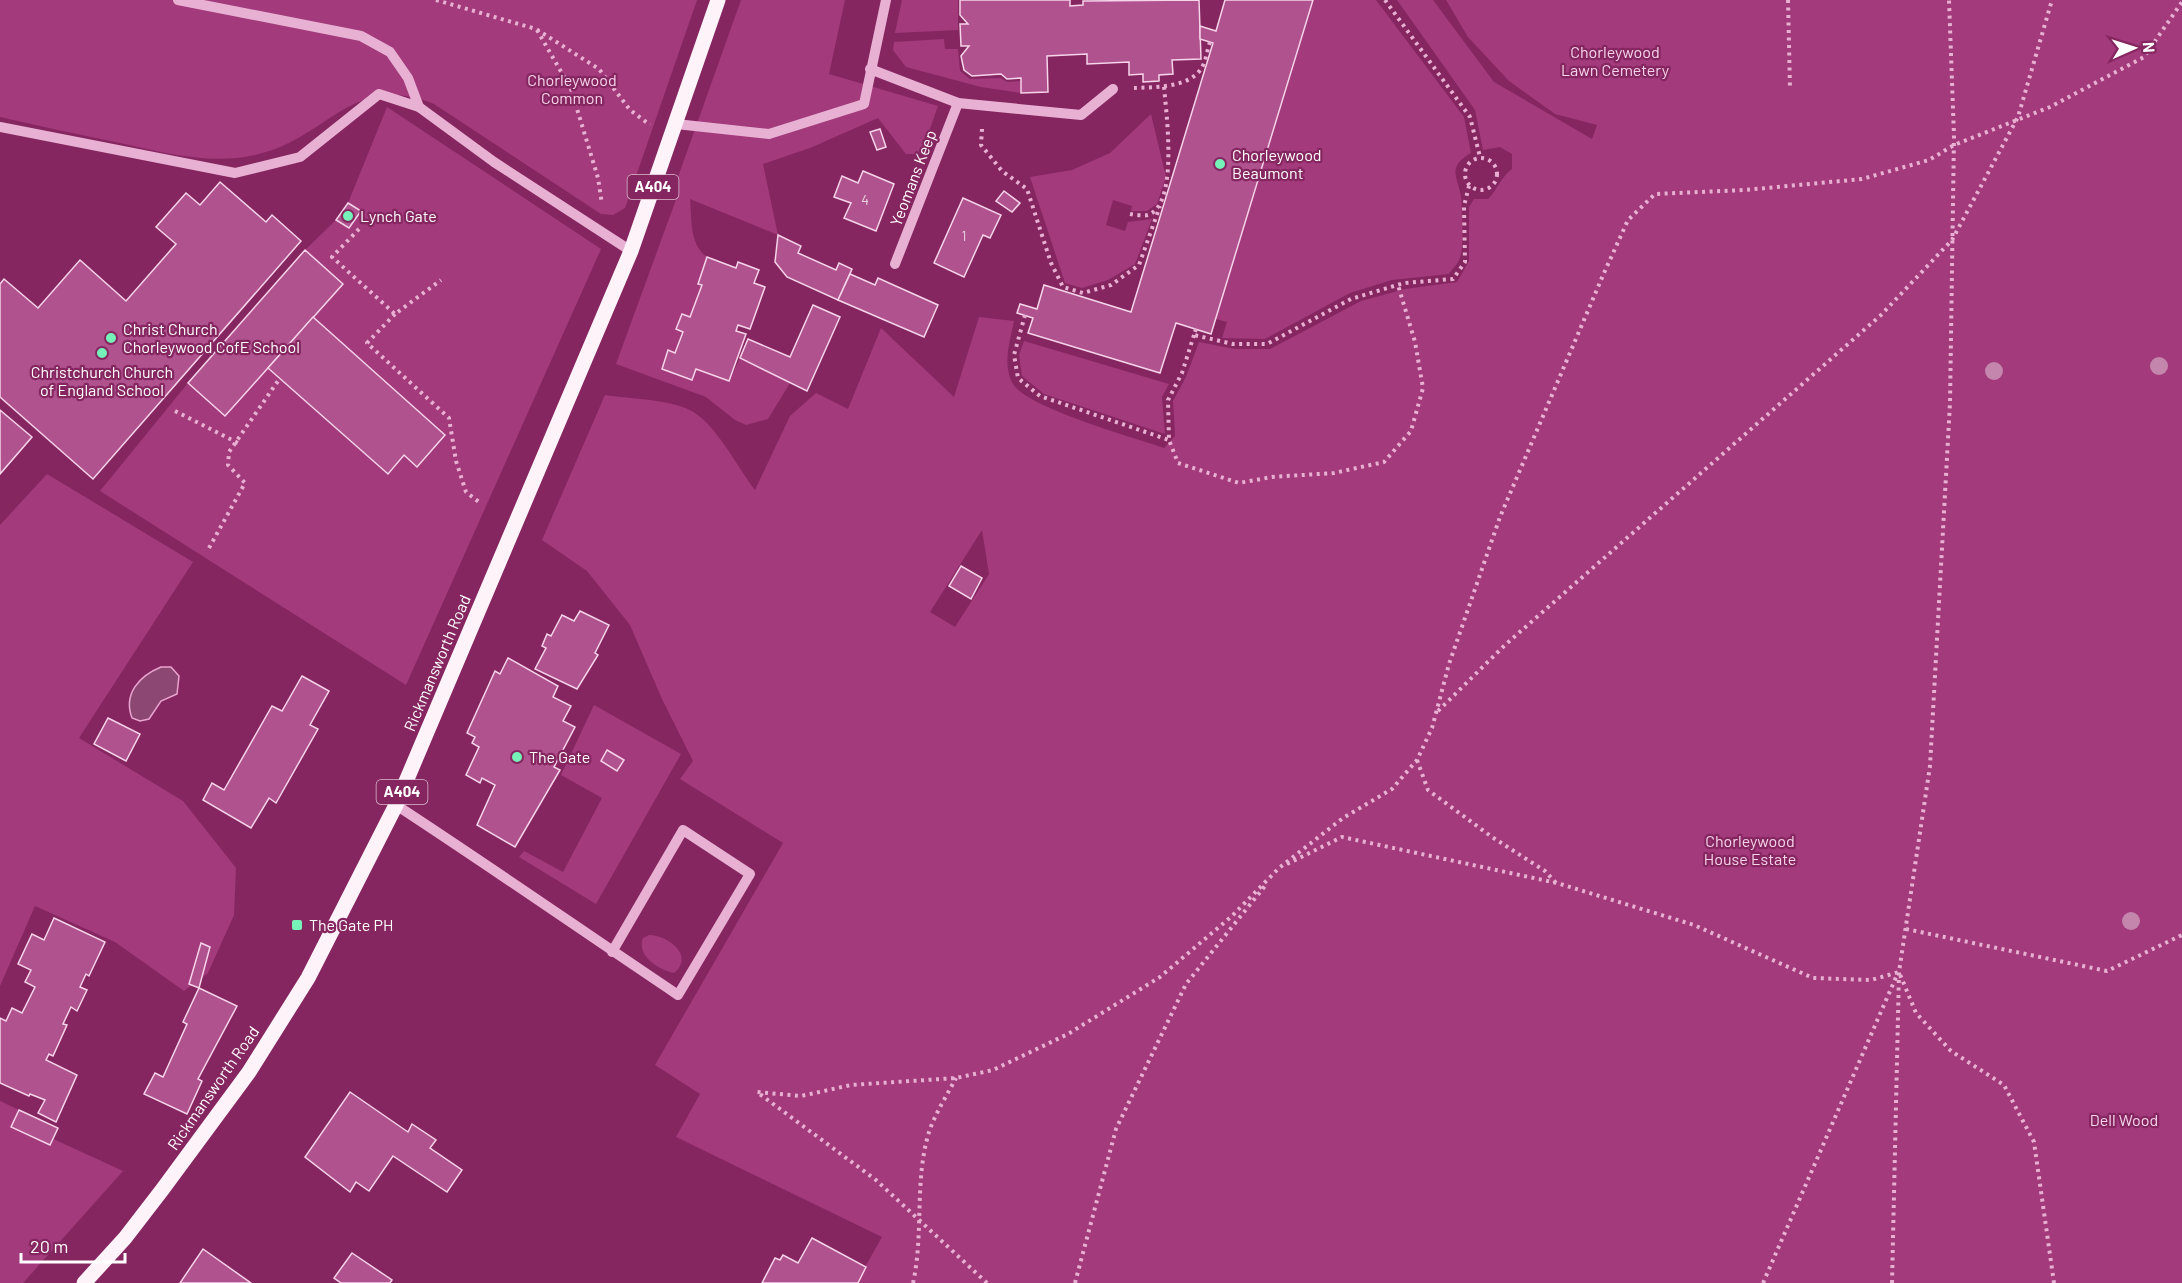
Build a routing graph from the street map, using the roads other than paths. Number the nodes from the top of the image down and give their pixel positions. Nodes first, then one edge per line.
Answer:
1 (178, 0) edge
2 (718, 0) edge
3 (886, 0) edge
4 (870, 69) junction
5 (1113, 88) road end
6 (958, 103) junction
7 (419, 107) junction
8 (676, 124) junction
9 (0, 127) edge
10 (631, 250) junction
11 (895, 264) dead end
12 (396, 805) junction
13 (612, 952) junction
14 (84, 1283) edge

1 - 7 street
2 - 8 main road, Rickmansworth Road / A404
3 - 4 street
4 - 6 street
4 - 8 street
5 - 6 street
6 - 11 street, Yeomans Keep
7 - 9 street
7 - 10 street
8 - 10 main road, Rickmansworth Road / A404
10 - 12 main road, Rickmansworth Road / A404
12 - 13 street
12 - 14 main road, Rickmansworth Road / A404
13 - 13 street

